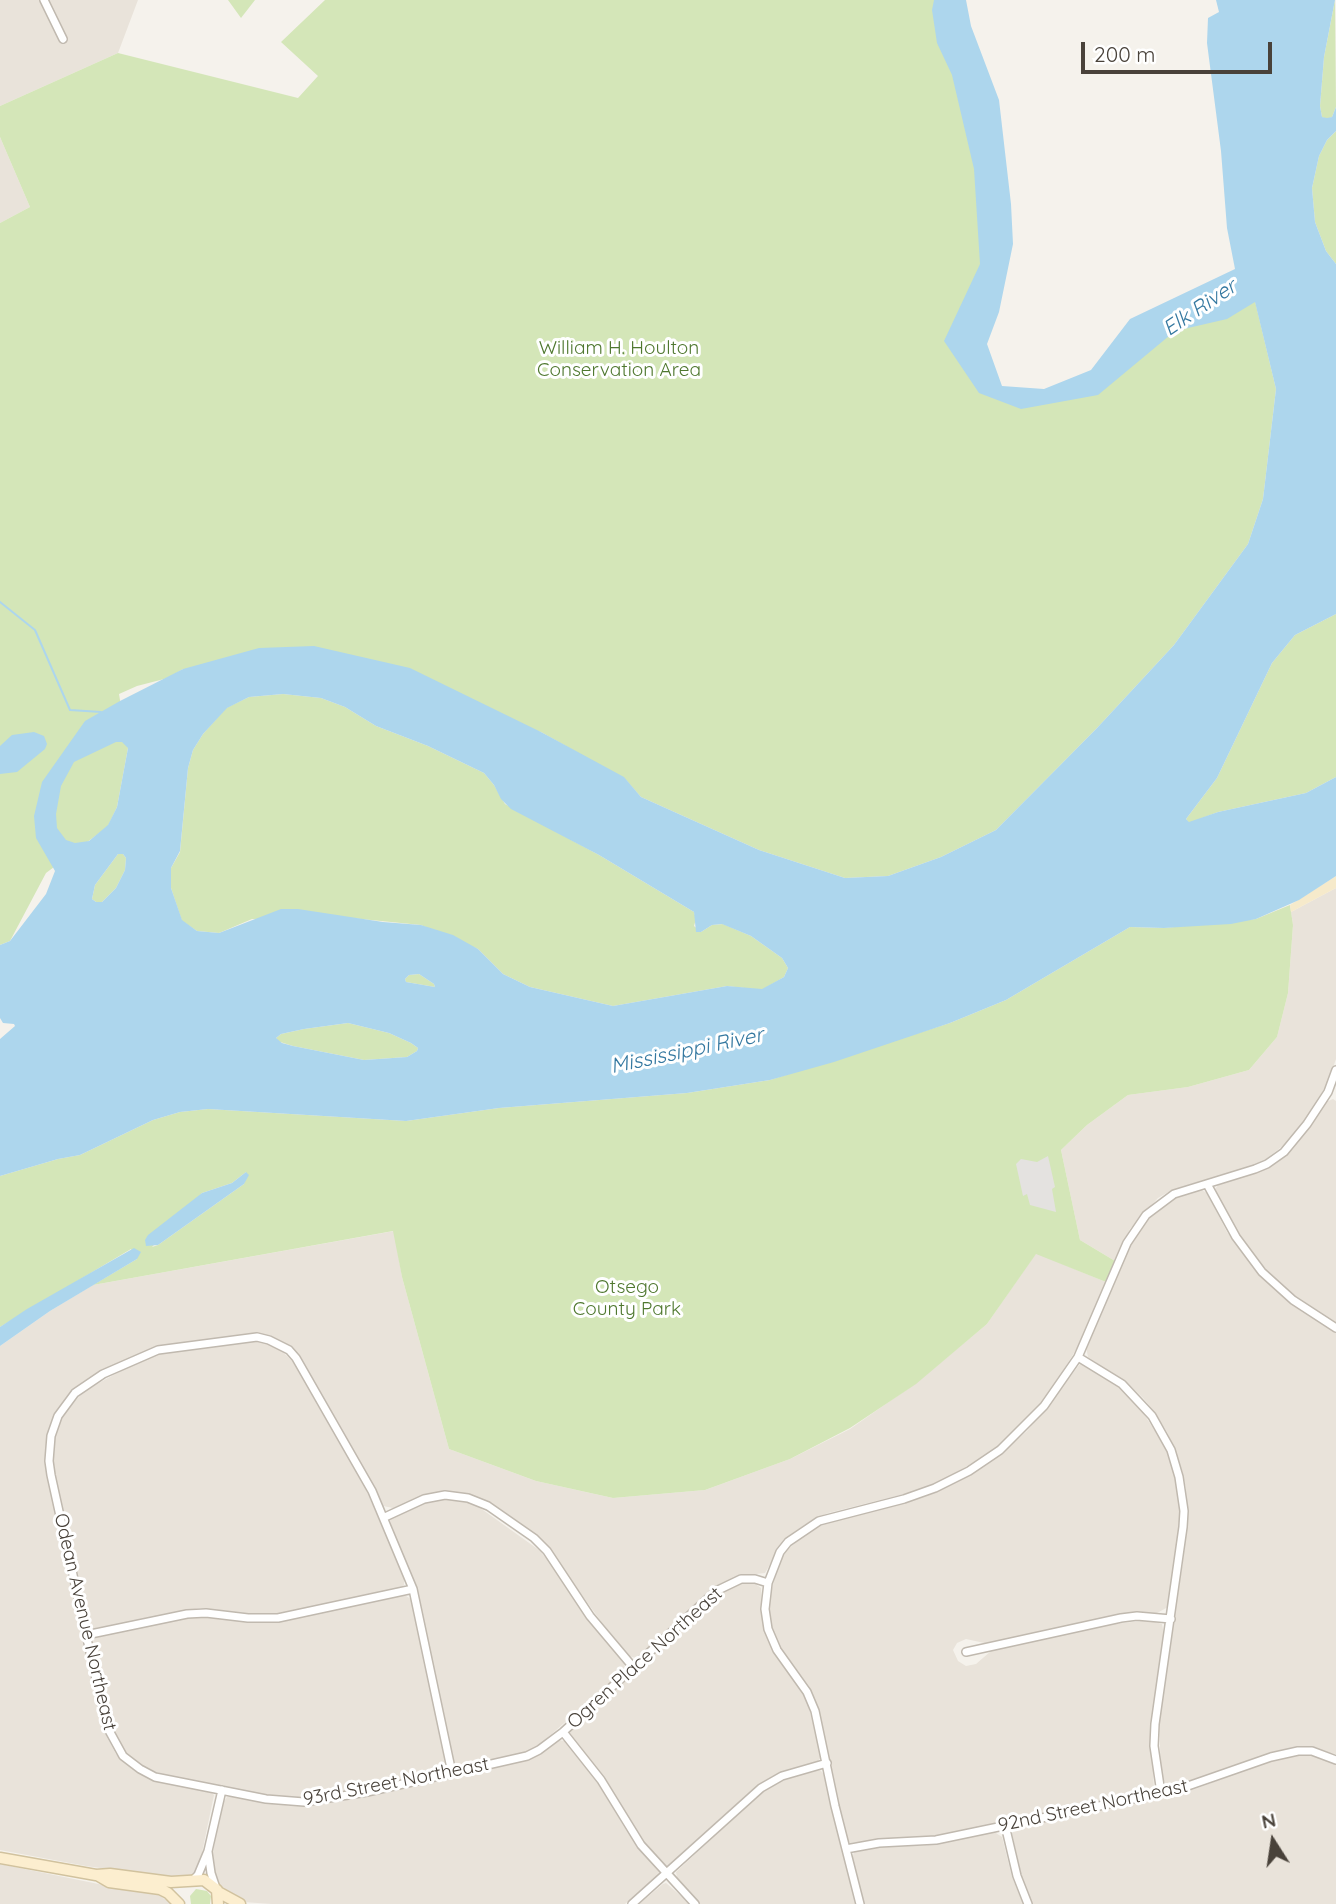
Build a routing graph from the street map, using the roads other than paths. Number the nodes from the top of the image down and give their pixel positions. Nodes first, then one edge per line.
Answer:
1 (44, 0) edge
2 (63, 39) dead end
3 (1336, 1070) edge
4 (1328, 1092) junction
5 (1336, 1096) edge
6 (1207, 1184) junction
7 (1336, 1328) edge
8 (1078, 1357) junction
9 (384, 1517) junction
10 (768, 1583) junction
11 (413, 1590) junction
12 (1171, 1619) junction
13 (86, 1635) junction
14 (966, 1652) dead end
15 (633, 1667) junction
16 (563, 1732) junction
17 (1336, 1760) edge
18 (827, 1763) junction
19 (452, 1773) junction
20 (222, 1790) junction
21 (1161, 1793) junction
22 (1005, 1825) junction
23 (846, 1849) junction
24 (208, 1851) junction
25 (0, 1857) edge
26 (96, 1875) junction
27 (667, 1875) junction
28 (192, 1881) junction
29 (217, 1891) junction
30 (181, 1904) edge
31 (218, 1904) edge
32 (240, 1904) edge
33 (632, 1904) edge
34 (695, 1904) edge
35 (860, 1904) edge
36 (1028, 1904) edge

1 - 2 street
3 - 4 street
4 - 5 street
4 - 6 street
6 - 7 street
6 - 8 street
8 - 10 street
8 - 12 street
9 - 11 street
9 - 13 street, Odean Avenue Northeast
9 - 15 street
10 - 15 street, Ogren Place Northeast
10 - 18 street
11 - 13 street
11 - 19 street
12 - 14 street
12 - 21 street
13 - 20 street, Odean Avenue Northeast
15 - 16 street, Ogren Place Northeast
16 - 19 street, 93rd Street Northeast
16 - 27 street
17 - 21 street, 92nd Street Northeast
18 - 23 street
18 - 27 street
19 - 20 street, 93rd Street Northeast
20 - 24 street
21 - 22 street, 92nd Street Northeast
22 - 23 street, 92nd Street Northeast
22 - 36 street
23 - 35 street
24 - 28 street
24 - 29 street
25 - 26 main road
26 - 28 main road
26 - 30 main road
27 - 33 street
27 - 34 street
28 - 29 main road
28 - 30 main road
29 - 31 main road
29 - 32 main road

